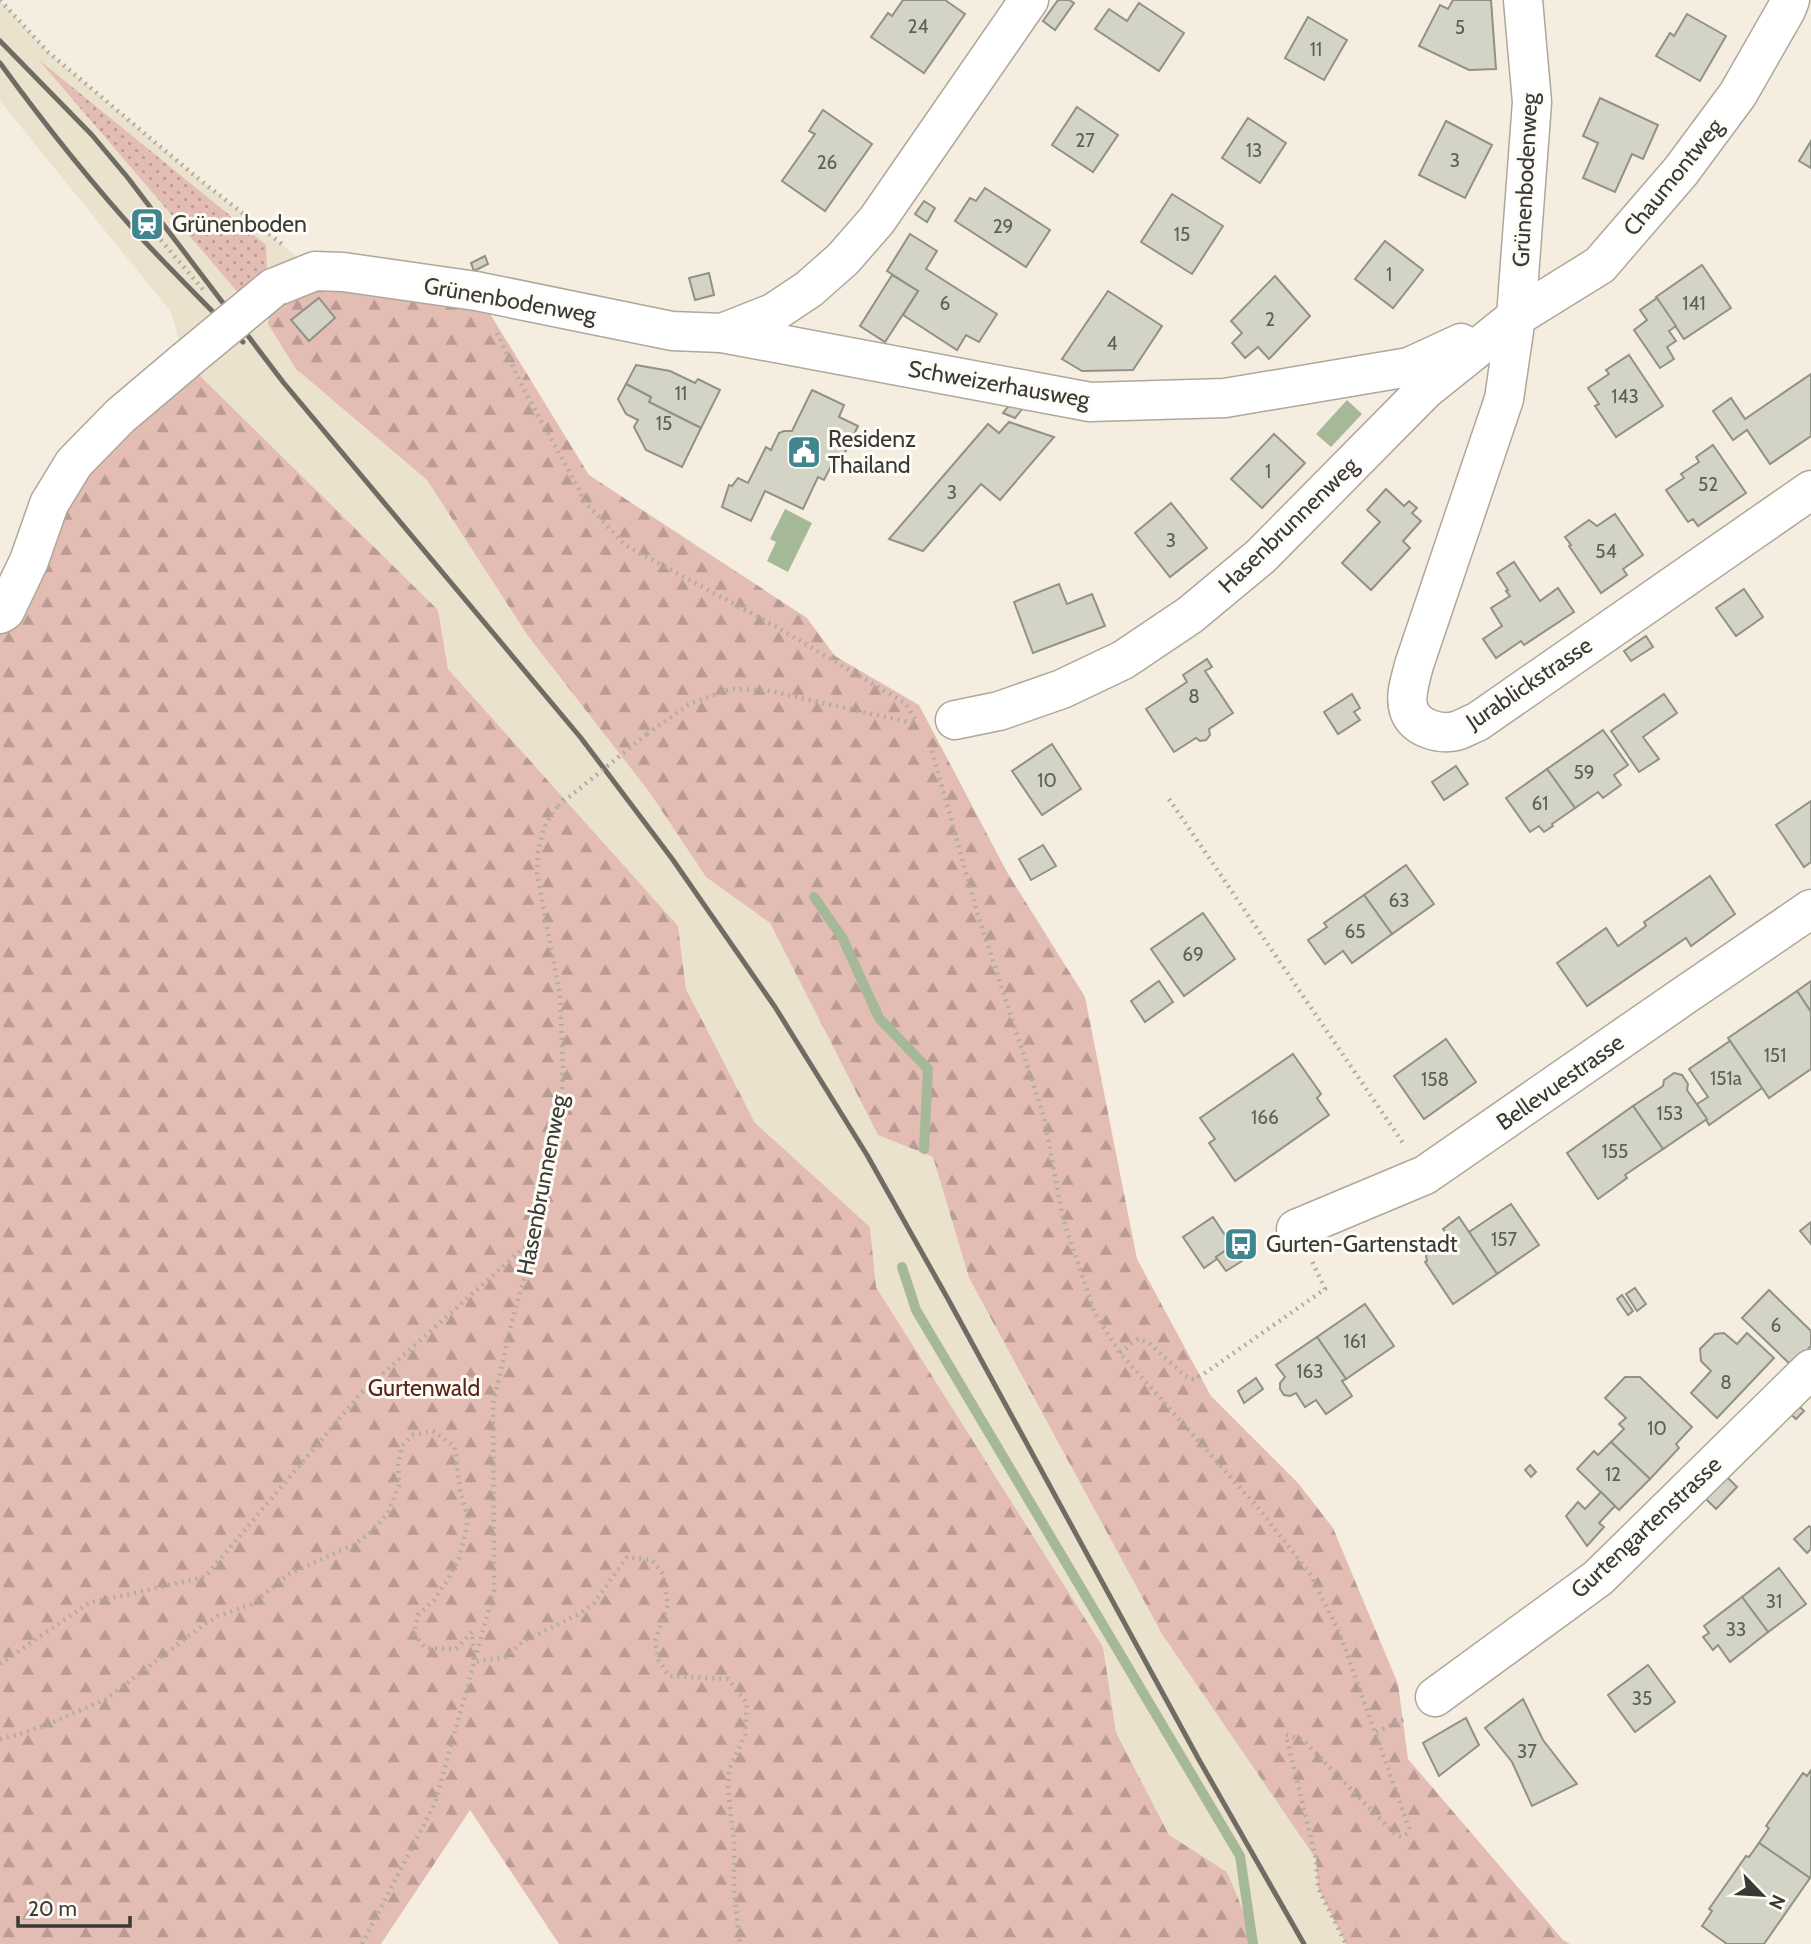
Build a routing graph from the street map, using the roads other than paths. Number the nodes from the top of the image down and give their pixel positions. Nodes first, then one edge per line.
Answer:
1 (1029, 0) edge
2 (1523, 0) edge
3 (1790, 0) edge
4 (1517, 317) junction
5 (722, 334) junction
6 (1811, 490) edge
7 (0, 614) edge
8 (934, 728) road end
9 (1811, 909) edge
10 (1296, 1229) road end
11 (1811, 1369) edge
12 (1435, 1697) dead end

1 - 5 street, Grünenbodenweg
2 - 4 street, Grünenbodenweg
3 - 4 street, Chaumontweg
4 - 5 street, Schweizerhausweg
4 - 6 street, Jurablickstrasse
4 - 8 street, Hasenbrunnenweg
5 - 7 street, Grünenbodenweg, bridge
9 - 10 street, Bellevuestrasse
11 - 12 street, Gurtengartenstrasse

